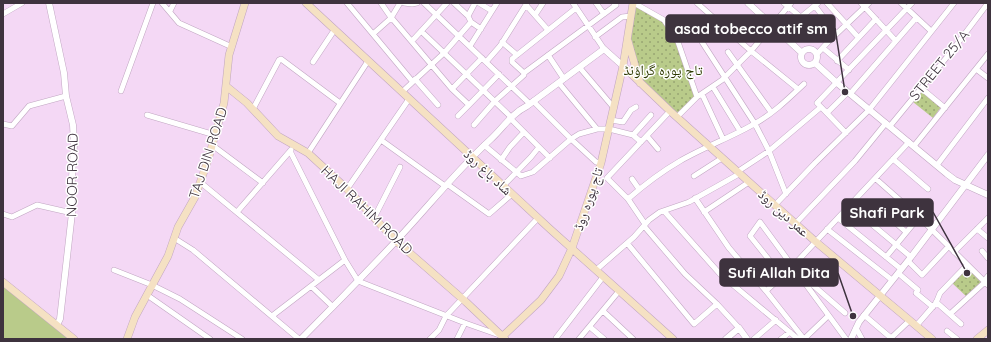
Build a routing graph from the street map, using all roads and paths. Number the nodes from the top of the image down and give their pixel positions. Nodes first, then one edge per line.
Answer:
1 (22, 3) edge
2 (49, 3) edge
3 (153, 3) edge
4 (162, 3) edge
5 (174, 3) edge
6 (306, 3) edge
7 (347, 3) edge
8 (380, 3) edge
9 (400, 3) edge
10 (404, 3) edge
11 (417, 3) edge
12 (424, 3) edge
13 (447, 3) edge
14 (454, 3) edge
15 (475, 3) edge
16 (479, 3) edge
17 (497, 3) edge
18 (544, 3) edge
19 (596, 3) edge
20 (614, 3) edge
21 (634, 3) edge
22 (697, 3) edge
23 (748, 3) edge
24 (827, 3) edge
25 (901, 3) edge
26 (912, 3) edge
27 (954, 3) edge
28 (988, 3) edge
29 (242, 4) edge
30 (526, 4) edge
31 (787, 4) edge
32 (865, 4) edge
33 (574, 5) edge
34 (816, 5) edge
35 (906, 9) junction
36 (170, 11) junction
37 (492, 11) junction
38 (3, 14) edge
39 (437, 14) junction
40 (604, 14) junction
41 (535, 15) junction
42 (468, 16) junction
43 (631, 16) junction
44 (801, 17) junction
45 (391, 18) junction
46 (916, 18) junction
47 (876, 19) junction
48 (471, 22) junction
49 (719, 23) junction
50 (847, 24) junction
51 (588, 26) junction
52 (773, 26) junction
53 (335, 29) junction
54 (480, 29) junction
55 (548, 30) junction
56 (886, 30) junction
57 (421, 31) junction
58 (930, 31) junction
59 (373, 34) junction
60 (836, 34) junction
61 (459, 36) junction
62 (595, 37) junction
63 (858, 37) junction
64 (628, 39) junction
65 (412, 41) junction
66 (829, 41) junction
67 (896, 41) junction
68 (502, 42) junction
69 (470, 46) junction
70 (232, 47) junction
71 (823, 48) junction
72 (604, 49) junction
73 (751, 51) junction
74 (728, 52) dead end
75 (444, 53) junction
76 (802, 53) junction
77 (817, 54) junction
78 (988, 54) edge
79 (517, 55) junction
80 (548, 55) junction
81 (484, 60) junction
82 (368, 61) junction
83 (837, 61) junction
84 (313, 62) dead end
85 (815, 63) junction
86 (432, 65) junction
87 (737, 65) junction
88 (623, 66) junction
89 (580, 68) junction
90 (976, 69) junction
91 (849, 70) junction
92 (524, 73) junction
93 (466, 74) junction
94 (499, 74) junction
95 (725, 78) junction
96 (988, 78) edge
97 (414, 80) junction
98 (561, 81) junction
99 (640, 83) junction
100 (837, 83) junction
101 (804, 84) dead end
102 (226, 86) junction
103 (512, 86) junction
104 (713, 87) junction
105 (921, 88) junction
106 (452, 89) junction
107 (798, 89) junction
108 (483, 90) junction
109 (122, 91) dead end
110 (402, 92) junction
111 (849, 93) junction
112 (66, 96) junction
113 (699, 96) junction
114 (988, 98) edge
115 (409, 99) junction
116 (495, 102) junction
117 (531, 102) junction
118 (340, 103) junction
119 (438, 105) dead end
120 (469, 105) junction
121 (636, 107) dead end
122 (821, 107) junction
123 (614, 108) junction
124 (945, 108) junction
125 (253, 109) junction
126 (869, 110) junction
127 (670, 111) junction
128 (772, 112) junction
129 (827, 113) junction
130 (147, 115) dead end
131 (651, 115) dead end
132 (458, 116) dead end
133 (511, 117) junction
134 (677, 117) junction
135 (611, 120) junction
136 (3, 124) edge
137 (755, 124) junction
138 (888, 124) junction
139 (474, 125) dead end
140 (597, 129) junction
141 (609, 129) junction
142 (740, 131) junction
143 (524, 132) junction
144 (846, 132) junction
145 (633, 135) junction
146 (215, 136) junction
147 (647, 136) junction
148 (571, 139) junction
149 (723, 139) junction
150 (381, 140) junction
151 (641, 142) junction
152 (911, 144) junction
153 (212, 145) junction
154 (484, 145) junction
155 (708, 146) junction
156 (539, 147) junction
157 (292, 148) junction
158 (658, 150) dead end
159 (769, 151) junction
160 (308, 153) junction
161 (988, 154) edge
162 (472, 156) junction
163 (550, 158) junction
164 (722, 158) junction
165 (893, 159) junction
166 (501, 160) junction
167 (937, 165) junction
168 (400, 167) dead end
169 (600, 167) junction
170 (515, 172) junction
171 (738, 173) junction
172 (694, 176) dead end
173 (607, 178) junction
174 (632, 179) dead end
175 (876, 179) junction
176 (200, 182) junction
177 (749, 182) junction
178 (263, 183) junction
179 (446, 185) junction
180 (965, 185) junction
181 (503, 186) junction
182 (640, 189) junction
183 (928, 189) dead end
184 (347, 190) junction
185 (512, 194) junction
186 (786, 194) junction
187 (988, 196) edge
188 (695, 198) junction
189 (628, 199) junction
190 (775, 205) junction
191 (850, 206) junction
192 (664, 211) junction
193 (237, 212) junction
194 (704, 212) junction
195 (72, 213) junction
196 (3, 214) edge
197 (889, 217) dead end
198 (919, 217) junction
199 (374, 218) junction
200 (538, 218) junction
201 (838, 218) junction
202 (987, 221) edge
203 (796, 224) junction
204 (644, 225) junction
205 (827, 229) junction
206 (931, 229) junction
207 (977, 229) junction
208 (906, 232) junction
209 (174, 238) junction
210 (988, 238) edge
211 (396, 241) junction
212 (816, 242) junction
213 (627, 243) junction
214 (897, 245) junction
215 (949, 246) junction
216 (572, 248) junction
217 (954, 252) junction
218 (982, 252) dead end
219 (886, 257) junction
220 (988, 258) edge
221 (909, 259) junction
222 (345, 260) junction
223 (967, 265) junction
224 (792, 267) junction
225 (114, 270) dead end
226 (596, 270) junction
227 (900, 271) junction
228 (782, 276) junction
229 (988, 276) edge
230 (603, 277) junction
231 (319, 280) junction
232 (892, 280) junction
233 (358, 281) junction
234 (3, 282) edge
235 (986, 283) edge
236 (152, 284) junction
237 (311, 286) junction
238 (619, 291) junction
239 (766, 291) junction
240 (147, 295) junction
241 (880, 296) junction
242 (462, 299) junction
243 (936, 302) junction
244 (717, 304) junction
245 (333, 307) junction
246 (932, 307) junction
247 (603, 311) junction
248 (845, 313) dead end
249 (950, 314) junction
250 (864, 315) junction
251 (272, 316) junction
252 (446, 316) junction
253 (828, 316) junction
254 (776, 320) junction
255 (909, 321) junction
256 (465, 323) junction
257 (961, 324) dead end
258 (57, 325) junction
259 (916, 326) junction
260 (590, 327) junction
261 (739, 328) junction
262 (856, 328) junction
263 (947, 331) dead end
264 (790, 332) junction
265 (987, 333) edge
266 (501, 338) edge
267 (891, 338) edge
268 (74, 339) edge
269 (127, 339) edge
270 (210, 339) edge
271 (242, 339) edge
272 (300, 339) edge
273 (430, 339) edge
274 (457, 339) edge
275 (556, 339) edge
276 (580, 339) edge
277 (604, 339) edge
278 (633, 339) edge
279 (672, 339) edge
280 (726, 339) edge
281 (747, 339) edge
282 (754, 339) edge
283 (781, 339) edge
284 (798, 339) edge
285 (804, 339) edge
286 (846, 339) edge
287 (851, 339) edge
288 (862, 339) edge
289 (932, 339) edge
290 (957, 339) edge
291 (978, 339) edge

1 - 38 street
2 - 112 street, NOOR ROAD
3 - 109 street
4 - 36 street
5 - 36 street
6 - 53 main road, شاد باغ روڈ
7 - 59 street
8 - 45 street
9 - 45 street
10 - 11 street
12 - 39 street
13 - 39 street
14 - 42 street
15 - 42 street
16 - 37 street
17 - 37 street
18 - 41 street
19 - 40 street
20 - 40 street
21 - 43 main road, تاج پورہ روڈ
21 - 113 street
22 - 49 street
23 - 52 street
24 - 50 street
25 - 35 street
26 - 35 street
27 - 58 street
28 - 105 street, STREET 25/A
29 - 70 main road, TAJ DIN ROAD
30 - 41 street
30 - 68 street
31 - 44 street
31 - 52 street
32 - 47 street
32 - 50 street
33 - 51 street
33 - 55 street
34 - 44 street
34 - 60 street
35 - 46 street
35 - 56 street
36 - 70 street
37 - 54 street
39 - 57 street
39 - 61 street
40 - 51 street
41 - 55 street
42 - 48 street
43 - 62 street
43 - 64 main road, تاج پورہ روڈ
44 - 66 street
45 - 59 street
45 - 65 street
46 - 58 street
46 - 67 street
47 - 56 street
47 - 63 street
48 - 54 street
48 - 61 street
49 - 73 street
49 - 95 street
50 - 60 street
50 - 63 street
51 - 62 street
51 - 80 street
52 - 73 street
52 - 76 street
53 - 82 main road, شاد باغ روڈ
53 - 84 street
54 - 69 street
55 - 79 street
56 - 67 street
56 - 91 street
57 - 65 street
57 - 75 street
58 - 126 street
59 - 97 street
60 - 66 street
61 - 69 street
61 - 75 street
62 - 72 street
63 - 83 street
64 - 88 main road, تاج پورہ روڈ
64 - 99 main road, تاج پورہ روڈ
65 - 86 street
66 - 71 street
67 - 111 street
68 - 79 street
68 - 81 street
69 - 81 street
70 - 102 main road, TAJ DIN ROAD
71 - 77 street
71 - 83 street
72 - 88 street
72 - 89 street
73 - 87 street
73 - 107 street
74 - 87 street
75 - 86 street
75 - 93 street
76 - 77 street
76 - 85 street
77 - 85 street
78 - 90 street
79 - 92 street
80 - 92 street
80 - 98 street
81 - 93 street
81 - 94 street
82 - 110 main road, شاد باغ روڈ
82 - 118 street
83 - 91 street
85 - 100 street
86 - 97 street
86 - 106 street
87 - 95 street
87 - 128 street
88 - 99 main road, عمر دین روڈ
88 - 123 main road, تاج پورہ روڈ
89 - 98 street
89 - 123 street
90 - 96 street
90 - 124 street
91 - 100 street
92 - 103 street
93 - 106 street
93 - 108 street
94 - 103 street
94 - 108 street
95 - 104 street
95 - 137 street
97 - 110 street
97 - 119 street
98 - 117 street
98 - 140 street
99 - 127 main road, عمر دین روڈ
100 - 111 street
100 - 122 street
101 - 107 street
102 - 125 main road, HAJI RAHIM ROAD
102 - 146 main road, TAJ DIN ROAD
103 - 116 street
103 - 117 street
104 - 113 street
104 - 142 street
105 - 124 street
105 - 138 street, STREET 25/A
106 - 120 street
107 - 128 street
108 - 116 street
108 - 120 street
110 - 115 main road, شاد باغ روڈ
111 - 126 street
111 - 129 street
112 - 136 street
112 - 195 street, NOOR ROAD
113 - 134 street
113 - 149 street
114 - 167 street
115 - 150 street
115 - 162 main road, شاد باغ روڈ
116 - 133 street
116 - 139 street
117 - 133 street
117 - 148 street
118 - 125 street
118 - 160 street
120 - 132 street
121 - 135 street
122 - 129 street
122 - 159 street
123 - 135 main road, تاج پورہ روڈ
124 - 152 street
125 - 157 main road, HAJI RAHIM ROAD
126 - 138 street
126 - 144 street
127 - 134 main road, عمر دین روڈ
127 - 147 street
128 - 137 street
129 - 144 street
130 - 146 street
131 - 145 street
133 - 143 street
133 - 154 street
134 - 155 main road, عمر دین روڈ
135 - 141 main road, تاج پورہ روڈ
137 - 142 street
137 - 159 street
138 - 152 street
138 - 203 street, STREET 25/A
140 - 141 street
140 - 148 street
141 - 145 street
141 - 169 main road, تاج پورہ روڈ
142 - 149 street
143 - 156 street
143 - 166 street
144 - 186 street
145 - 151 street
146 - 153 main road, TAJ DIN ROAD
147 - 151 street
147 - 158 street
148 - 163 street
148 - 169 street
149 - 155 street
150 - 179 street
150 - 184 street
151 - 173 street
152 - 165 street
152 - 167 street
153 - 176 main road, TAJ DIN ROAD
153 - 178 street
154 - 162 street
154 - 166 street
155 - 164 main road, عمر دین روڈ
155 - 182 street
156 - 163 street
156 - 170 street
157 - 160 main road, HAJI RAHIM ROAD
157 - 178 street
157 - 222 street
159 - 171 street
159 - 186 street
160 - 184 main road, HAJI RAHIM ROAD
161 - 180 street
162 - 179 street
162 - 181 main road, شاد باغ روڈ
163 - 170 street
164 - 171 main road, عمر دین روڈ
164 - 172 street
165 - 175 street
165 - 183 street
166 - 170 street
167 - 180 street
168 - 199 street
169 - 173 street
169 - 216 main road, تاج پورہ روڈ
170 - 181 street
171 - 177 main road, عمر دین روڈ
171 - 188 street
173 - 189 street
174 - 182 street
175 - 191 street
175 - 198 street
176 - 193 street
176 - 209 main road, TAJ DIN ROAD
177 - 190 main road, عمر دین روڈ
177 - 194 street
178 - 193 street
179 - 185 street
179 - 211 street
180 - 187 street
180 - 206 street
181 - 185 main road, شاد باغ روڈ
182 - 189 street
184 - 199 main road, HAJI RAHIM ROAD
185 - 200 main road, شاد باغ روڈ
186 - 190 street
188 - 192 street
188 - 194 street
189 - 204 street
190 - 203 main road, عمر دین روڈ
191 - 201 street
191 - 214 street
192 - 204 street
192 - 254 street
193 - 231 street
194 - 239 street
195 - 196 street
195 - 258 street, NOOR ROAD
197 - 208 street
198 - 206 street
198 - 208 street
199 - 211 main road, HAJI RAHIM ROAD
200 - 216 main road, شاد باغ روڈ
200 - 242 street
201 - 205 street
201 - 219 street
202 - 207 street
203 - 212 main road, عمر دین روڈ
204 - 213 street
204 - 244 street
205 - 212 street
205 - 232 street
206 - 215 street
206 - 221 street
207 - 210 street
207 - 217 street
208 - 214 street
209 - 236 main road, TAJ DIN ROAD
209 - 251 street
211 - 233 street
211 - 242 main road, HAJI RAHIM ROAD
212 - 224 street
212 - 241 main road, عمر دین روڈ
213 - 226 street
213 - 244 street
214 - 219 street
214 - 221 street
215 - 217 street
215 - 221 street
216 - 226 main road, شاد باغ روڈ
216 - 266 main road, تاج پورہ روڈ
217 - 223 street
218 - 220 street
219 - 227 street
221 - 227 street
222 - 231 street
222 - 233 street
223 - 235 street
223 - 243 street
224 - 228 street
224 - 228 street
224 - 248 street
224 - 253 street
225 - 236 street
226 - 230 main road, شاد باغ روڈ
227 - 232 street
227 - 246 street
228 - 239 street
229 - 235 street
230 - 238 main road, شاد باغ روڈ
230 - 275 street
231 - 237 street
232 - 241 street
233 - 245 street
233 - 252 street
234 - 258 main road
235 - 249 street
236 - 240 main road, TAJ DIN ROAD
236 - 271 street
237 - 245 street
237 - 251 street
238 - 247 street
238 - 279 main road, شاد باغ روڈ
239 - 285 street
240 - 269 main road, TAJ DIN ROAD
240 - 270 street
241 - 250 street
241 - 255 main road, عمر دین روڈ
242 - 252 street
242 - 266 main road, HAJI RAHIM ROAD
243 - 246 street
243 - 249 street
244 - 261 street
245 - 272 street
246 - 259 street
247 - 260 street
247 - 278 street
249 - 257 street
250 - 262 street
250 - 267 street
251 - 272 street
252 - 256 street
252 - 273 street
253 - 285 street
253 - 286 street
254 - 264 street
254 - 282 street
255 - 259 main road, عمر دین روڈ
255 - 267 street
256 - 266 street
256 - 274 street
258 - 268 main road
259 - 289 main road, عمر دین روڈ
260 - 276 street
260 - 277 street
261 - 280 street
261 - 281 street
262 - 287 street
262 - 288 street
263 - 290 street
264 - 283 street
264 - 284 street
265 - 291 main road

